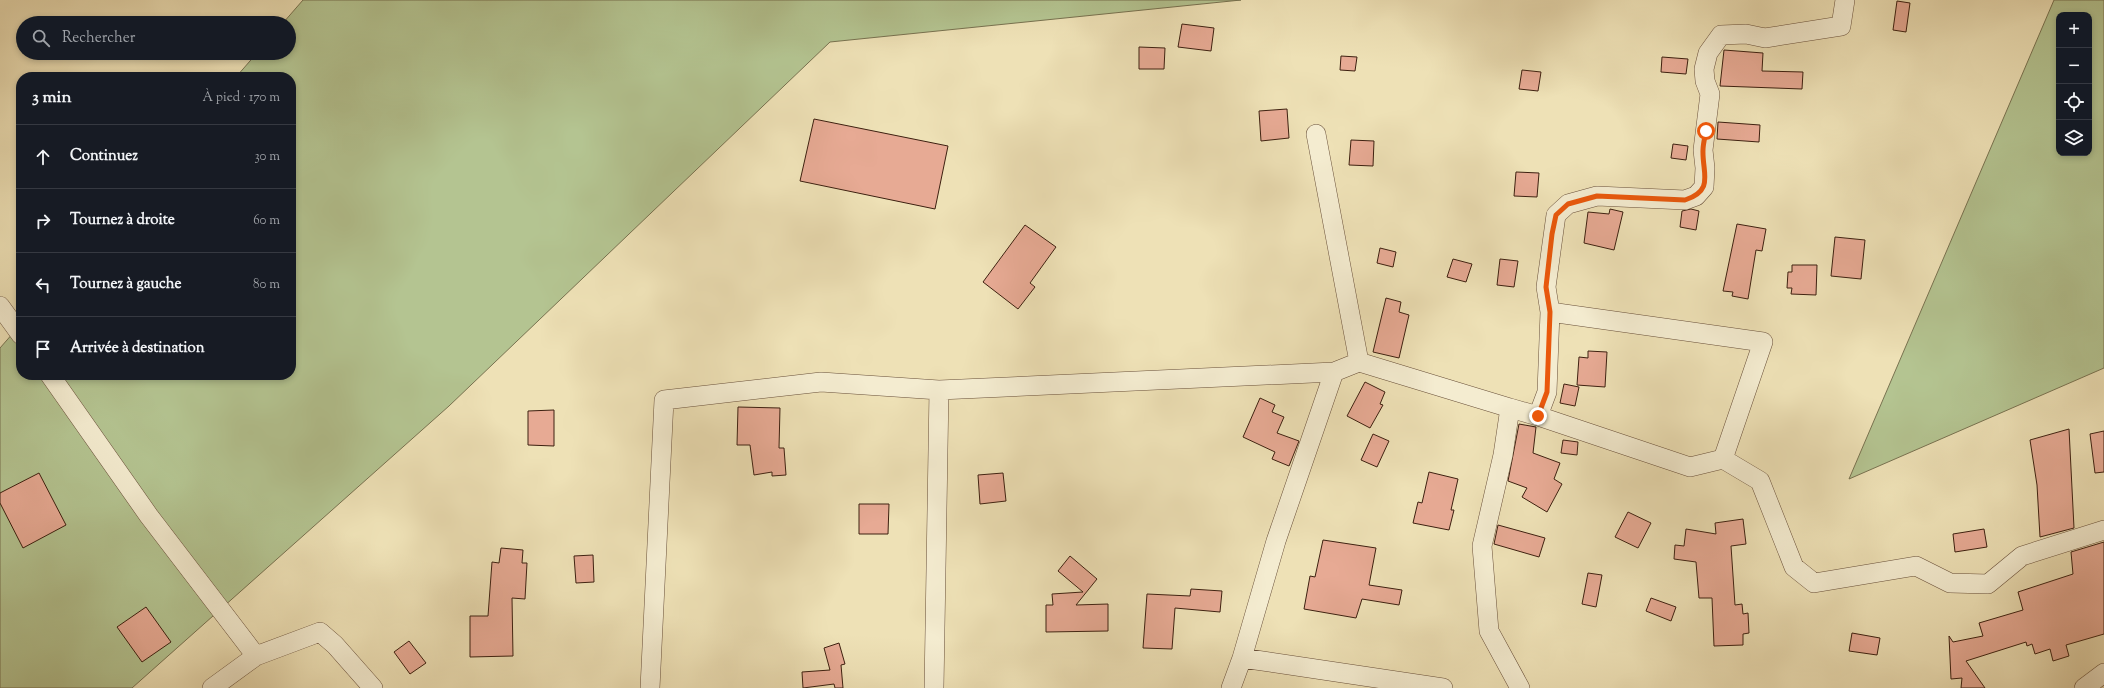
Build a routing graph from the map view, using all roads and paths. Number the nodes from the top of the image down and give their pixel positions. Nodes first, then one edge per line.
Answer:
1 (1845, 0) edge
2 (1316, 134) dead end
3 (0, 306) edge
4 (1550, 312) junction
5 (16, 327) edge
6 (1359, 362) junction
7 (1334, 372) junction
8 (54, 380) edge
9 (939, 390) junction
10 (1510, 408) junction
11 (1538, 416) junction
12 (1724, 459) junction
13 (2104, 530) edge
14 (256, 656) junction
15 (1242, 658) junction
16 (2104, 673) edge
17 (212, 688) edge
18 (373, 688) edge
19 (650, 688) edge
20 (934, 688) edge
21 (1231, 688) edge
22 (1443, 688) edge
23 (1520, 688) edge
24 (2084, 688) edge

1 - 4 street
2 - 6 street
3 - 5 street
4 - 11 street
4 - 12 street
6 - 7 street
6 - 10 street
7 - 9 street
7 - 15 street
8 - 14 street
9 - 19 street
9 - 20 street
10 - 11 street
10 - 23 street
11 - 12 street
12 - 13 street
14 - 17 street
14 - 18 street
15 - 21 street
15 - 22 street
16 - 24 street

